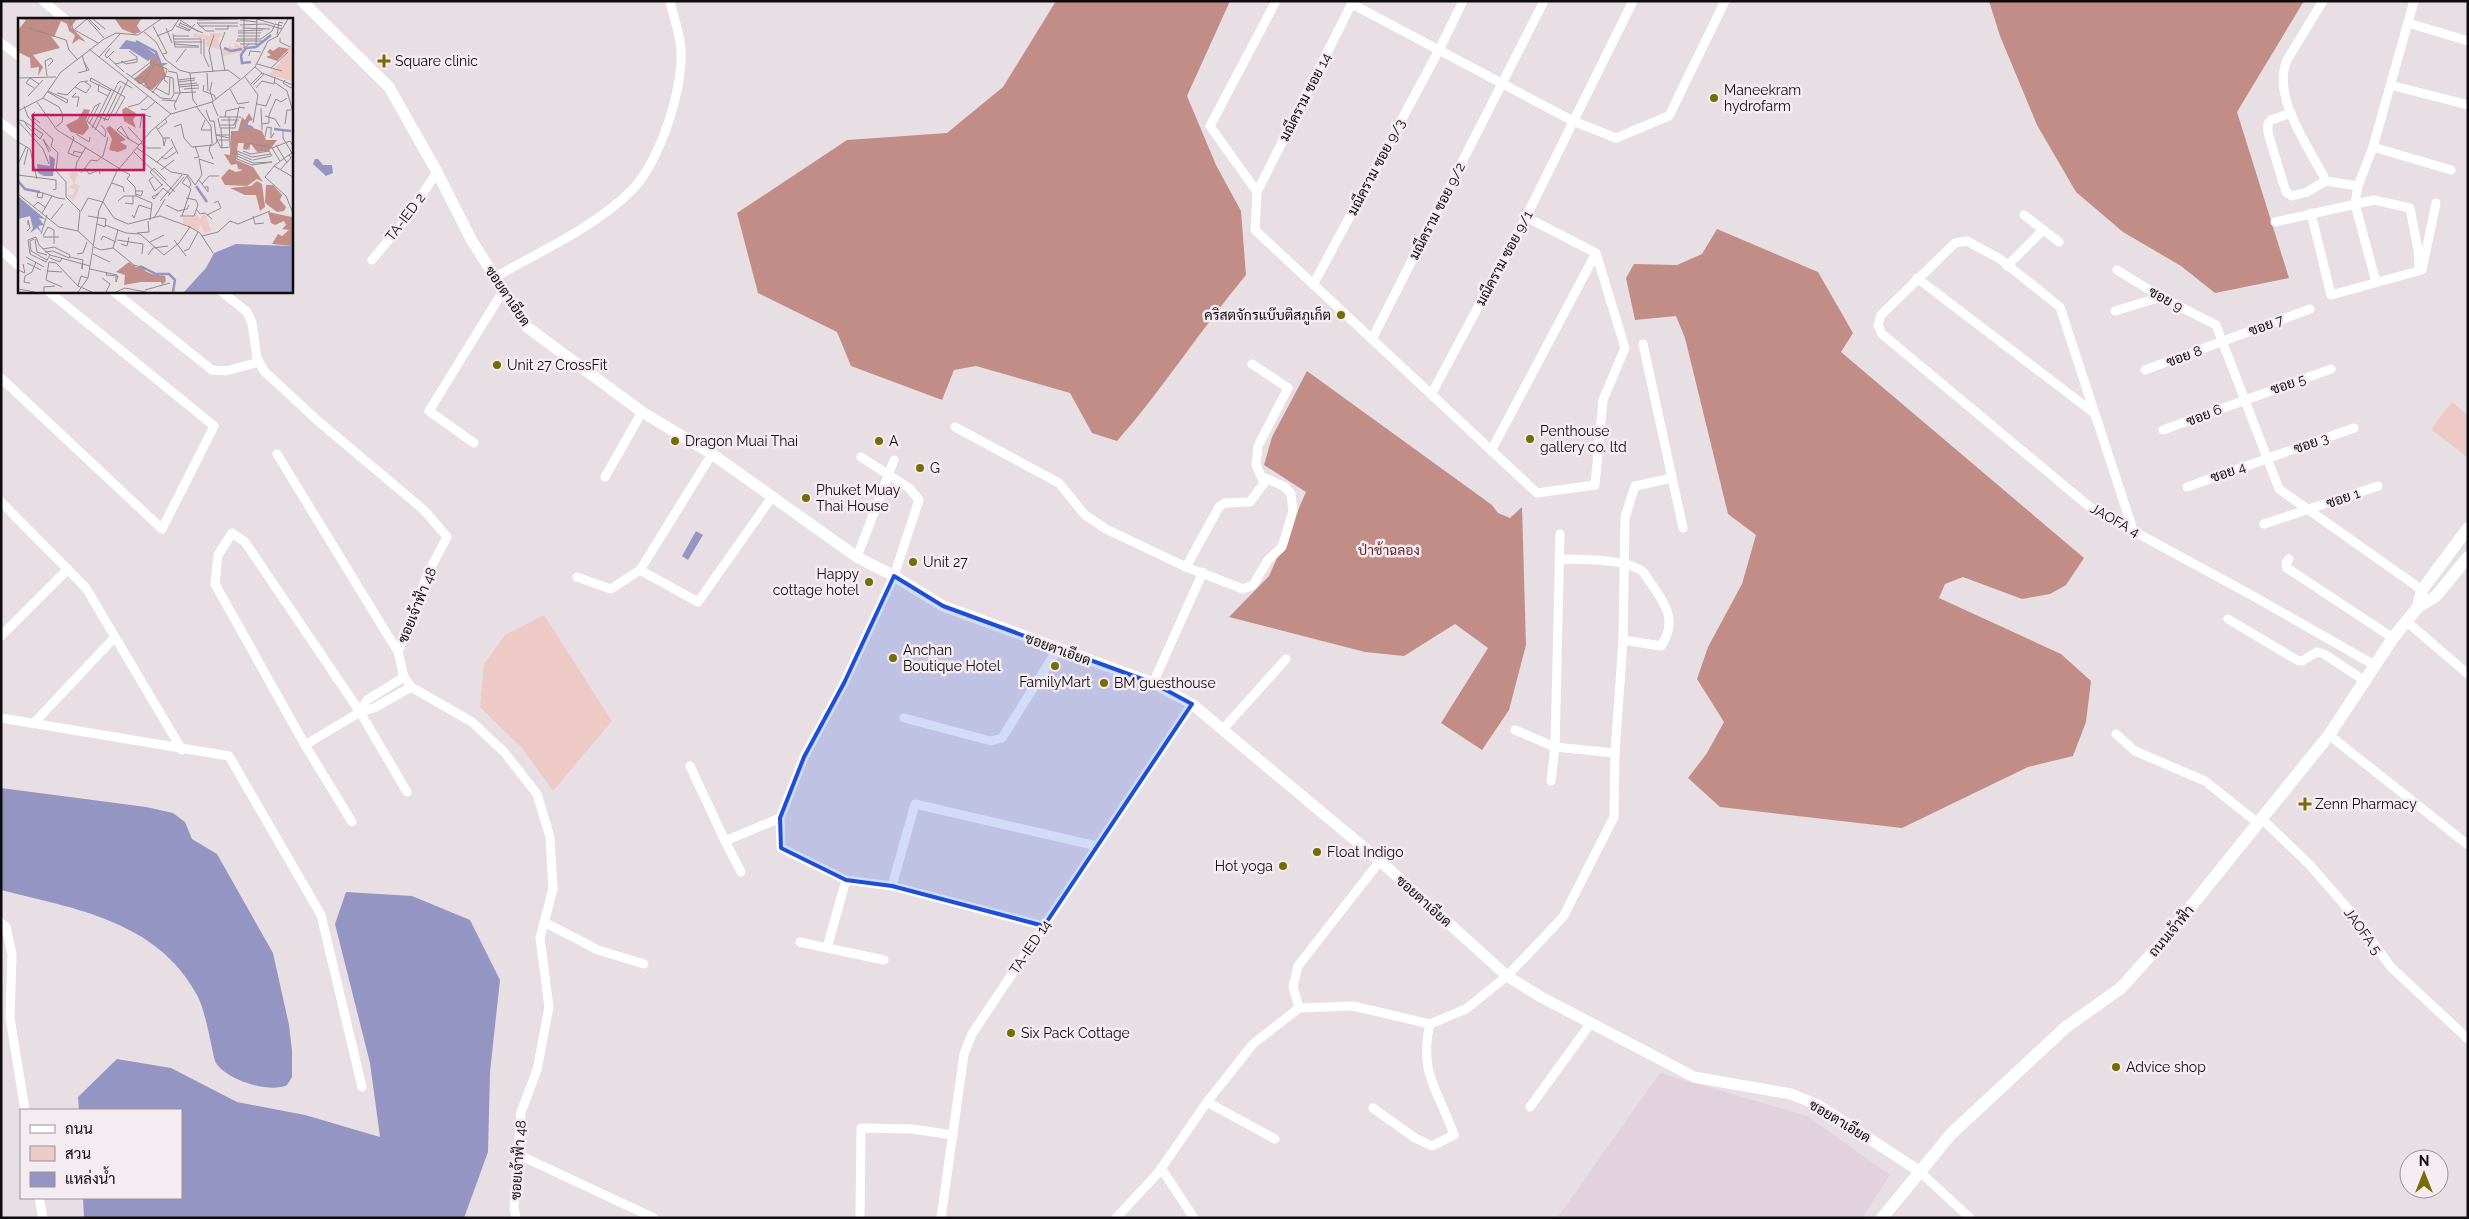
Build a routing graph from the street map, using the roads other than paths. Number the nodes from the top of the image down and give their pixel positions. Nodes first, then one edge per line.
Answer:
1 (43, 1) edge
2 (302, 1) edge
3 (670, 1) edge
4 (1276, 1) edge
5 (1463, 1) edge
6 (1544, 1) edge
7 (1633, 1) edge
8 (1725, 1) edge
9 (2324, 1) edge
10 (2414, 1) edge
11 (1352, 2) edge
12 (64, 18) edge
13 (2408, 23) junction
14 (2468, 41) edge
15 (1, 43) edge
16 (1439, 50) junction
17 (18, 55) edge
18 (1502, 83) junction
19 (2390, 85) junction
20 (2468, 105) edge
21 (2291, 113) junction
22 (1573, 121) junction
23 (1, 123) edge
24 (18, 135) edge
25 (2373, 147) junction
26 (2450, 170) dead end
27 (437, 172) junction
28 (2326, 181) junction
29 (2358, 186) junction
30 (1256, 192) junction
31 (2436, 203) dead end
32 (2356, 204) junction
33 (2311, 213) junction
34 (2024, 215) dead end
35 (1526, 217) junction
36 (2275, 222) dead end
37 (2043, 230) junction
38 (2059, 242) dead end
39 (1, 250) edge
40 (1596, 253) junction
41 (372, 260) dead end
42 (18, 265) edge
43 (2007, 266) junction
44 (2117, 270) dead end
45 (2419, 271) junction
46 (494, 278) junction
47 (1917, 278) junction
48 (2376, 282) junction
49 (1313, 285) junction
50 (503, 290) junction
51 (49, 292) edge
52 (114, 292) edge
53 (222, 292) edge
54 (2161, 298) junction
55 (2310, 309) dead end
56 (2115, 311) dead end
57 (1372, 339) junction
58 (2223, 342) junction
59 (1643, 344) dead end
60 (259, 362) junction
61 (1252, 364) dead end
62 (2331, 368) dead end
63 (2144, 370) dead end
64 (1, 378) edge
65 (1431, 395) junction
66 (2246, 399) junction
67 (642, 412) junction
68 (2094, 413) junction
69 (955, 427) dead end
70 (2354, 428) dead end
71 (2163, 430) dead end
72 (474, 443) dead end
73 (1492, 451) junction
74 (277, 454) dead end
75 (712, 454) junction
76 (861, 457) dead end
77 (2268, 458) junction
78 (894, 460) dead end
79 (888, 474) junction
80 (605, 477) dead end
81 (1263, 477) junction
82 (1672, 478) junction
83 (2378, 486) dead end
84 (2187, 487) dead end
85 (772, 497) junction
86 (1, 502) edge
87 (2308, 510) junction
88 (2264, 524) dead end
89 (1683, 528) dead end
90 (2468, 528) edge
91 (2133, 530) junction
92 (1560, 534) dead end
93 (857, 557) junction
94 (2468, 557) edge
95 (2289, 558) dead end
96 (1559, 559) junction
97 (1624, 563) junction
98 (1186, 567) junction
99 (68, 569) junction
100 (640, 570) junction
101 (1203, 572) junction
102 (894, 576) junction
103 (576, 577) dead end
104 (2422, 590) junction
105 (2418, 607) junction
106 (2228, 619) dead end
107 (2406, 622) junction
108 (1, 636) edge
109 (115, 637) junction
110 (2393, 638) junction
111 (1623, 640) junction
112 (1057, 650) junction
113 (398, 652) junction
114 (1286, 659) dead end
115 (2376, 666) junction
116 (2468, 674) edge
117 (404, 677) junction
118 (2365, 681) junction
119 (1153, 683) junction
120 (412, 687) junction
121 (1192, 704) junction
122 (360, 712) junction
123 (1, 718) edge
124 (904, 718) dead end
125 (33, 724) junction
126 (1224, 728) junction
127 (1516, 730) dead end
128 (2116, 734) dead end
129 (2329, 735) junction
130 (305, 745) junction
131 (1555, 747) junction
132 (182, 750) junction
133 (1616, 753) junction
134 (690, 766) dead end
135 (1551, 781) dead end
136 (407, 792) dead end
137 (780, 818) junction
138 (352, 822) dead end
139 (2261, 822) junction
140 (724, 841) junction
141 (2468, 845) edge
142 (1097, 846) junction
143 (1380, 861) junction
144 (741, 872) dead end
145 (846, 880) junction
146 (892, 886) junction
147 (544, 922) junction
148 (1, 923) edge
149 (1044, 926) junction
150 (800, 942) dead end
151 (827, 948) junction
152 (884, 960) dead end
153 (644, 964) dead end
154 (1507, 976) junction
155 (1300, 1008) junction
156 (6, 1018) edge
157 (1591, 1023) junction
158 (1430, 1024) junction
159 (2468, 1039) edge
160 (362, 1087) dead end
161 (1207, 1102) junction
162 (1530, 1107) dead end
163 (1372, 1108) dead end
164 (25, 1109) edge
165 (952, 1135) junction
166 (1275, 1139) dead end
167 (517, 1154) junction
168 (1161, 1168) junction
169 (1919, 1171) junction
170 (39, 1199) edge
171 (43, 1218) edge
172 (516, 1218) edge
173 (654, 1218) edge
174 (860, 1218) edge
175 (941, 1218) edge
176 (1116, 1218) edge
177 (1194, 1218) edge
178 (1882, 1218) edge
179 (1970, 1218) edge

1 - 12 street
2 - 27 street, ซอยตาเอียด
3 - 46 street
4 - 30 street
5 - 16 street, มณีคราม ซอย 9/3
6 - 18 street, มณีคราม ซอย 9/2
7 - 22 street, มณีคราม ซอย 9/1
8 - 22 street
9 - 21 street
10 - 13 street
11 - 16 street
11 - 30 street, มณีคราม ซอย 14
13 - 14 street
13 - 19 street
15 - 17 street
16 - 18 street
16 - 49 street, มณีคราม ซอย 9/3
18 - 22 street
18 - 57 street, มณีคราม ซอย 9/2
19 - 20 street
19 - 25 street
21 - 28 street
21 - 28 street
22 - 35 street, มณีคราม ซอย 9/1
23 - 24 street
25 - 26 street
25 - 29 street
27 - 41 street, TA-IED 2
27 - 46 street, ซอยตาเอียด
28 - 29 street
29 - 32 street
30 - 49 street
31 - 45 street
32 - 33 street
32 - 45 street
32 - 48 street
33 - 36 street
33 - 48 street
34 - 37 street
35 - 40 street
35 - 65 street, มณีคราม ซอย 9/1
37 - 38 street
37 - 43 street
39 - 42 street
40 - 73 street
40 - 73 street
43 - 47 street
43 - 68 street
44 - 54 street, ซอย 9
45 - 48 street
46 - 50 street, ซอยตาเอียด
47 - 68 street
47 - 91 street, JAOFA 4
49 - 57 street
50 - 67 street, ซอยตาเอียด
50 - 72 street
51 - 64 street
52 - 60 street
53 - 60 street, ซอยเจ้าฟ้า 48
54 - 56 street
54 - 58 street, ซอย 9
55 - 58 street, ซอย 7
57 - 65 street
58 - 63 street, ซอย 8
58 - 66 street
59 - 82 street
60 - 113 street, ซอยเจ้าฟ้า 48
61 - 81 street
62 - 66 street, ซอย 5
65 - 73 street
66 - 71 street, ซอย 6
66 - 77 street
67 - 75 street, ซอยตาเอียด
67 - 80 street
68 - 91 street
69 - 98 street
70 - 77 street, ซอย 3
74 - 113 street
75 - 85 street, ซอยตาเอียด
75 - 100 street
76 - 79 street
77 - 84 street, ซอย 4
77 - 87 street
78 - 79 street
79 - 93 street
79 - 102 street
81 - 98 street
81 - 101 street
82 - 89 street
82 - 97 street
83 - 87 street, ซอย 1
85 - 93 street, ซอยตาเอียด
85 - 100 street
86 - 99 street
87 - 88 street, ซอย 1
87 - 104 street
90 - 104 main road, ถนนเจ้าฟ้า
91 - 115 street, JAOFA 4
92 - 96 street
93 - 102 street, ซอยตาเอียด
94 - 105 main road, ถนนเจ้าฟ้า
95 - 110 street
96 - 97 street
96 - 131 street
97 - 111 street
97 - 111 street
98 - 101 street
99 - 108 street
99 - 109 street
100 - 103 street
101 - 119 street
102 - 112 street, ซอยตาเอียด
102 - 137 street
104 - 105 main road, ถนนเจ้าฟ้า
105 - 107 main road, ถนนเจ้าฟ้า
106 - 118 street
107 - 110 main road, ถนนเจ้าฟ้า
107 - 116 street
109 - 125 street
109 - 132 street
110 - 115 main road, ถนนเจ้าฟ้า
111 - 133 street
112 - 119 street, ซอยตาเอียด
112 - 124 street
113 - 117 street, ซอยเจ้าฟ้า 48
114 - 126 street
115 - 118 main road, ถนนเจ้าฟ้า
117 - 120 street, ซอยเจ้าฟ้า 48
117 - 122 street
118 - 129 main road, ถนนเจ้าฟ้า
119 - 121 street, ซอยตาเอียด
120 - 122 street
120 - 147 street, ซอยเจ้าฟ้า 48
121 - 126 street, ซอยตาเอียด
121 - 142 street, TA-IED 14
122 - 130 street
122 - 130 street
122 - 136 street
123 - 125 street
125 - 132 street
126 - 143 street, ซอยตาเอียด
127 - 131 street
128 - 139 street, JAOFA 5
129 - 139 main road, ถนนเจ้าฟ้า
129 - 141 street
130 - 138 street
131 - 133 street
131 - 135 street
132 - 160 street
133 - 154 street
134 - 140 street
137 - 140 street
137 - 145 street
139 - 159 street, JAOFA 5
139 - 169 main road, ถนนเจ้าฟ้า
140 - 144 street
142 - 146 street
142 - 149 street, TA-IED 14
143 - 154 street, ซอยตาเอียด
143 - 155 street
145 - 146 street
145 - 151 street
146 - 149 street
147 - 153 street
147 - 167 street, ซอยเจ้าฟ้า 48
148 - 156 street
149 - 165 street, TA-IED 14
150 - 151 street
151 - 152 street
154 - 157 street, ซอยตาเอียด
154 - 158 street
155 - 158 street
155 - 161 street
156 - 164 street
157 - 162 street
157 - 169 street, ซอยตาเอียด
158 - 163 street
161 - 166 street
161 - 168 street
165 - 174 street
165 - 175 street, TA-IED 14
167 - 172 street, ซอยเจ้าฟ้า 48
167 - 173 street
168 - 176 street
168 - 177 street
169 - 178 main road, ถนนเจ้าฟ้า
169 - 179 street
170 - 171 street

